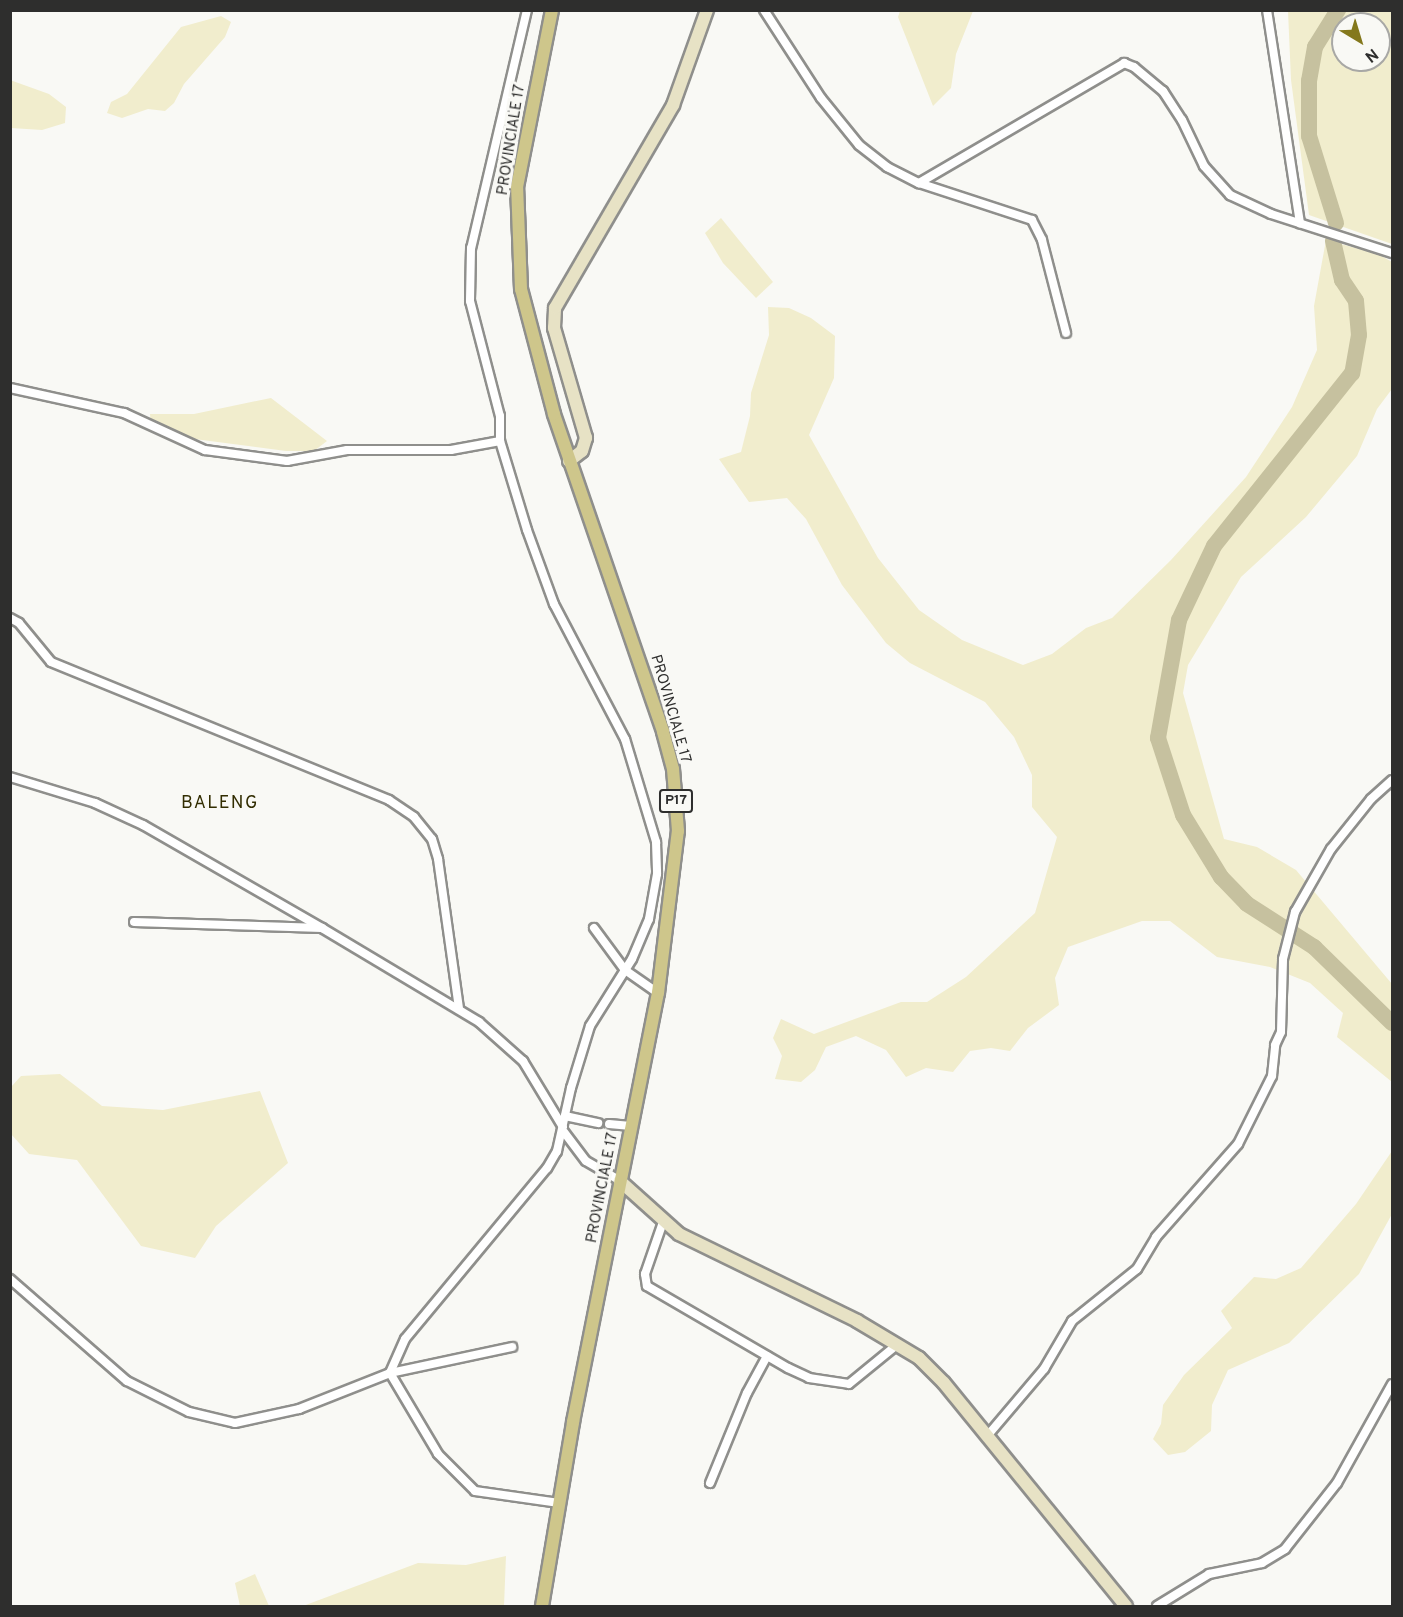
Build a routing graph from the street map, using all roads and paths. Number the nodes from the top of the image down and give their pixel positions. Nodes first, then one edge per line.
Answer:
1 (526, 10) edge
2 (552, 10) edge
3 (707, 10) edge
4 (764, 10) edge
5 (1267, 10) edge
6 (919, 183) junction
7 (1300, 223) junction
8 (1392, 253) edge
9 (1066, 333) dead end
10 (10, 388) edge
11 (500, 441) junction
12 (569, 461) junction
13 (10, 618) edge
14 (10, 777) edge
15 (1392, 780) edge
16 (134, 922) dead end
17 (322, 928) junction
18 (594, 928) dead end
19 (626, 970) junction
20 (658, 993) junction
21 (459, 1008) junction
22 (565, 1116) junction
23 (598, 1123) dead end
24 (609, 1124) dead end
25 (631, 1126) junction
26 (564, 1130) junction
27 (621, 1181) junction
28 (663, 1222) junction
29 (10, 1280) edge
30 (898, 1344) junction
31 (512, 1347) dead end
32 (767, 1356) junction
33 (390, 1373) junction
34 (1392, 1384) edge
35 (988, 1435) junction
36 (710, 1483) dead end
37 (559, 1503) junction
38 (542, 1606) edge
39 (1126, 1606) edge
40 (1157, 1606) edge

1 - 11 street
2 - 12 main road, PROVINCIALE 17 / P17
3 - 12 street
4 - 6 street
5 - 7 street
6 - 7 street
6 - 9 street
7 - 8 street
10 - 11 street
11 - 19 street
12 - 20 main road, PROVINCIALE 17 / P17
13 - 21 street
14 - 17 street
15 - 35 street
16 - 17 street
17 - 21 street
18 - 19 street
19 - 20 street
19 - 22 street
20 - 25 main road, PROVINCIALE 17 / P17
21 - 26 street
22 - 23 street
22 - 26 street
24 - 25 street
25 - 27 main road, PROVINCIALE 17 / P17
26 - 27 street
26 - 33 street
27 - 28 street
27 - 37 main road, PROVINCIALE 17 / P17
28 - 30 street
28 - 32 street
29 - 33 street
30 - 32 street
30 - 35 street
31 - 33 street
32 - 36 street
33 - 37 street
34 - 40 street
35 - 39 street
37 - 38 main road, PROVINCIALE 17 / P17

